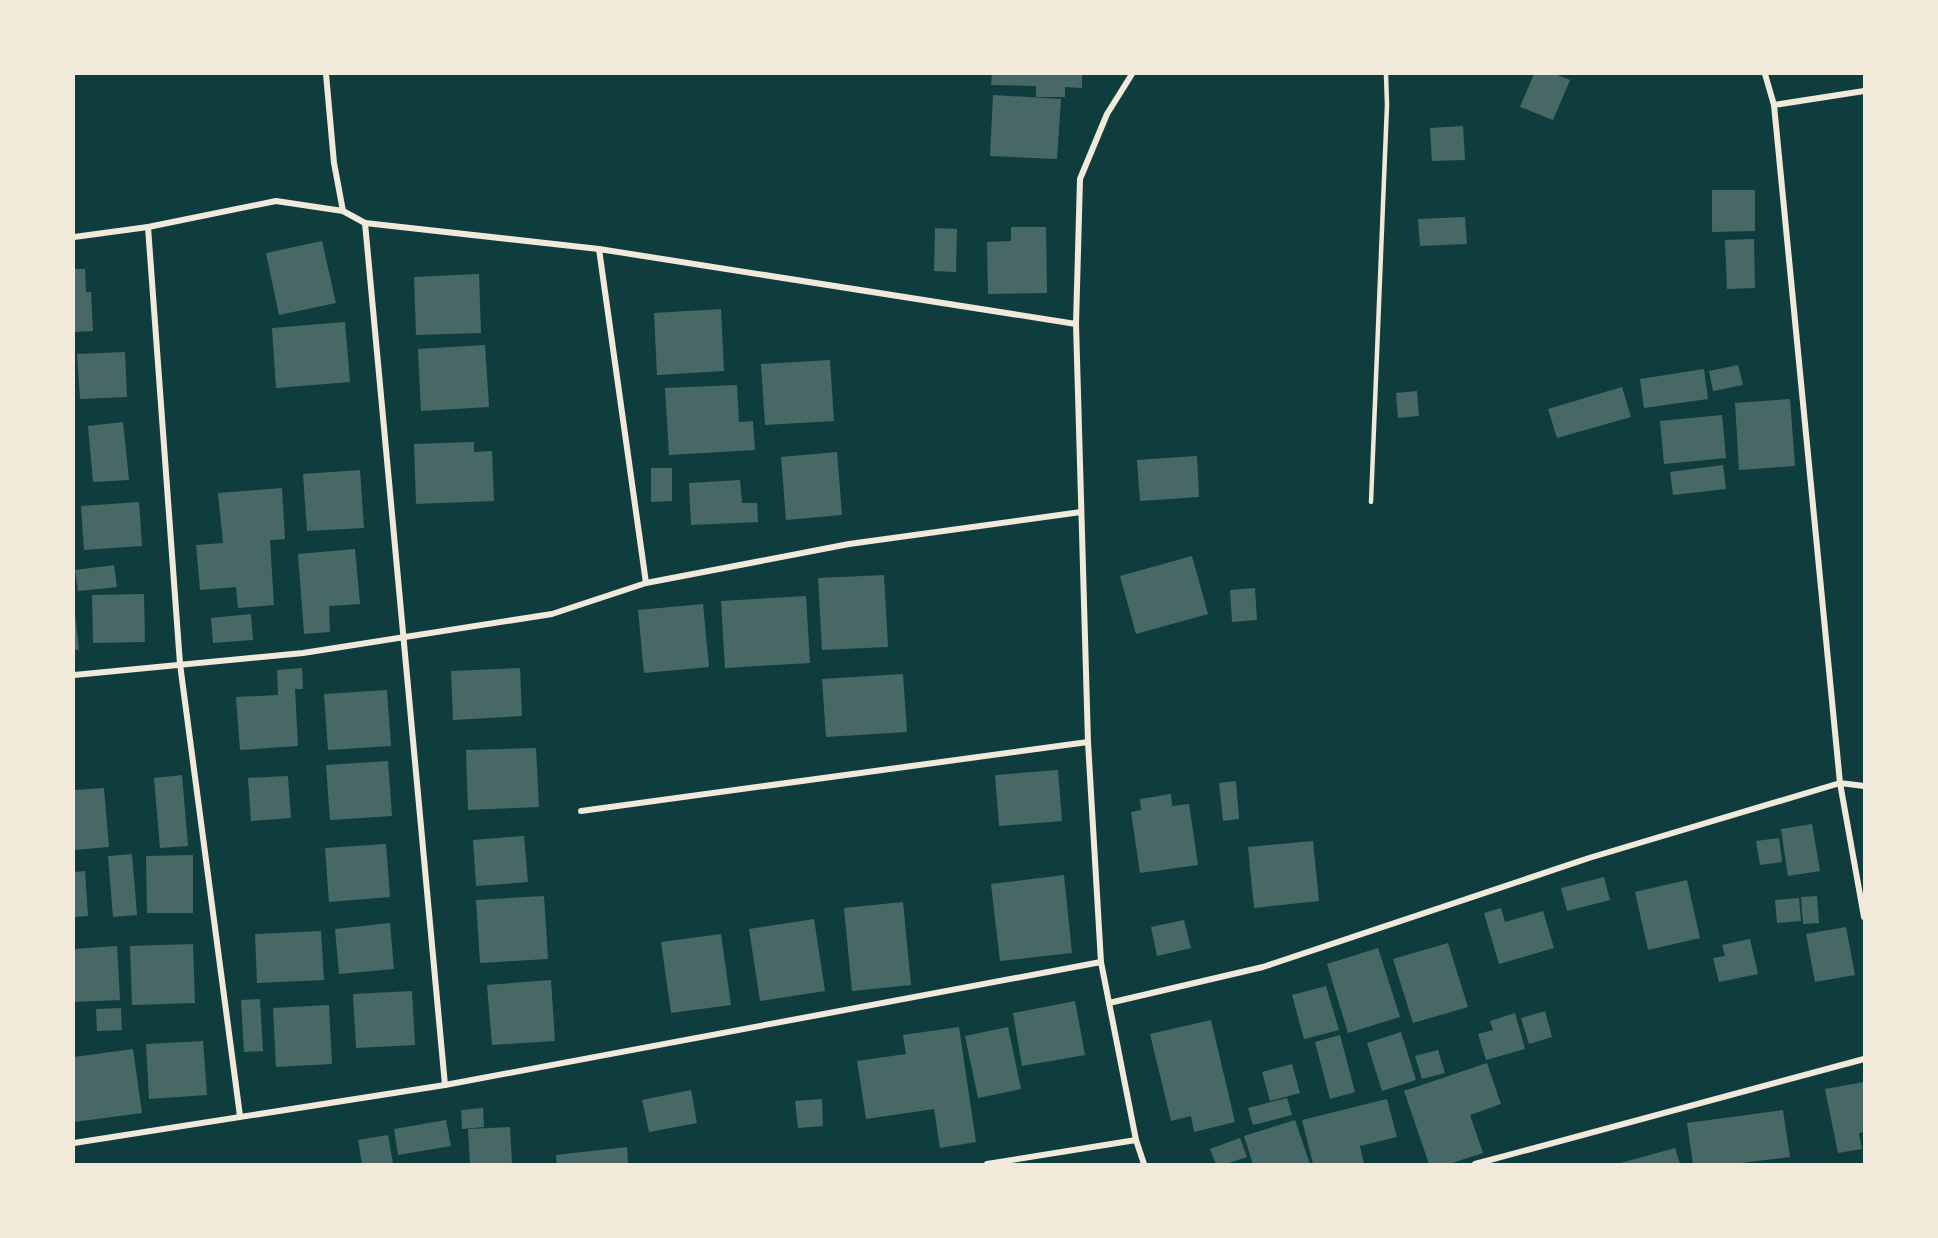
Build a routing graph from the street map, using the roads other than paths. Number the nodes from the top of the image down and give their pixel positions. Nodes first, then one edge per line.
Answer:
1 (326, 74) edge
2 (1132, 74) edge
3 (1386, 74) edge
4 (1765, 74) edge
5 (1864, 91) edge
6 (1774, 105) junction
7 (343, 210) junction
8 (365, 223) junction
9 (148, 228) junction
10 (74, 237) edge
11 (599, 249) junction
12 (1076, 324) junction
13 (1371, 502) dead end
14 (1081, 512) junction
15 (646, 583) junction
16 (405, 636) junction
17 (180, 664) junction
18 (74, 675) edge
19 (1088, 742) junction
20 (1840, 783) junction
21 (1864, 786) edge
22 (580, 811) dead end
23 (1864, 917) edge
24 (1101, 962) junction
25 (1109, 1003) junction
26 (1864, 1059) edge
27 (445, 1086) junction
28 (240, 1116) junction
29 (1136, 1140) junction
30 (74, 1143) edge
31 (987, 1164) edge
32 (1144, 1164) edge
33 (1475, 1164) edge

1 - 7 street
2 - 12 street
3 - 13 lane
4 - 6 street
5 - 6 street
6 - 20 street
7 - 8 street
7 - 9 street
8 - 11 street
8 - 16 street
9 - 10 street
9 - 17 street
11 - 12 street
11 - 15 street
12 - 14 street
14 - 15 street
14 - 19 street
15 - 16 street
16 - 17 street
16 - 27 street
17 - 18 street
17 - 28 street
19 - 22 street
19 - 24 street
20 - 21 street
20 - 23 street
20 - 25 street
24 - 25 street
24 - 27 street
25 - 29 street
26 - 33 street
27 - 28 street
28 - 30 street
29 - 31 street
29 - 32 street

